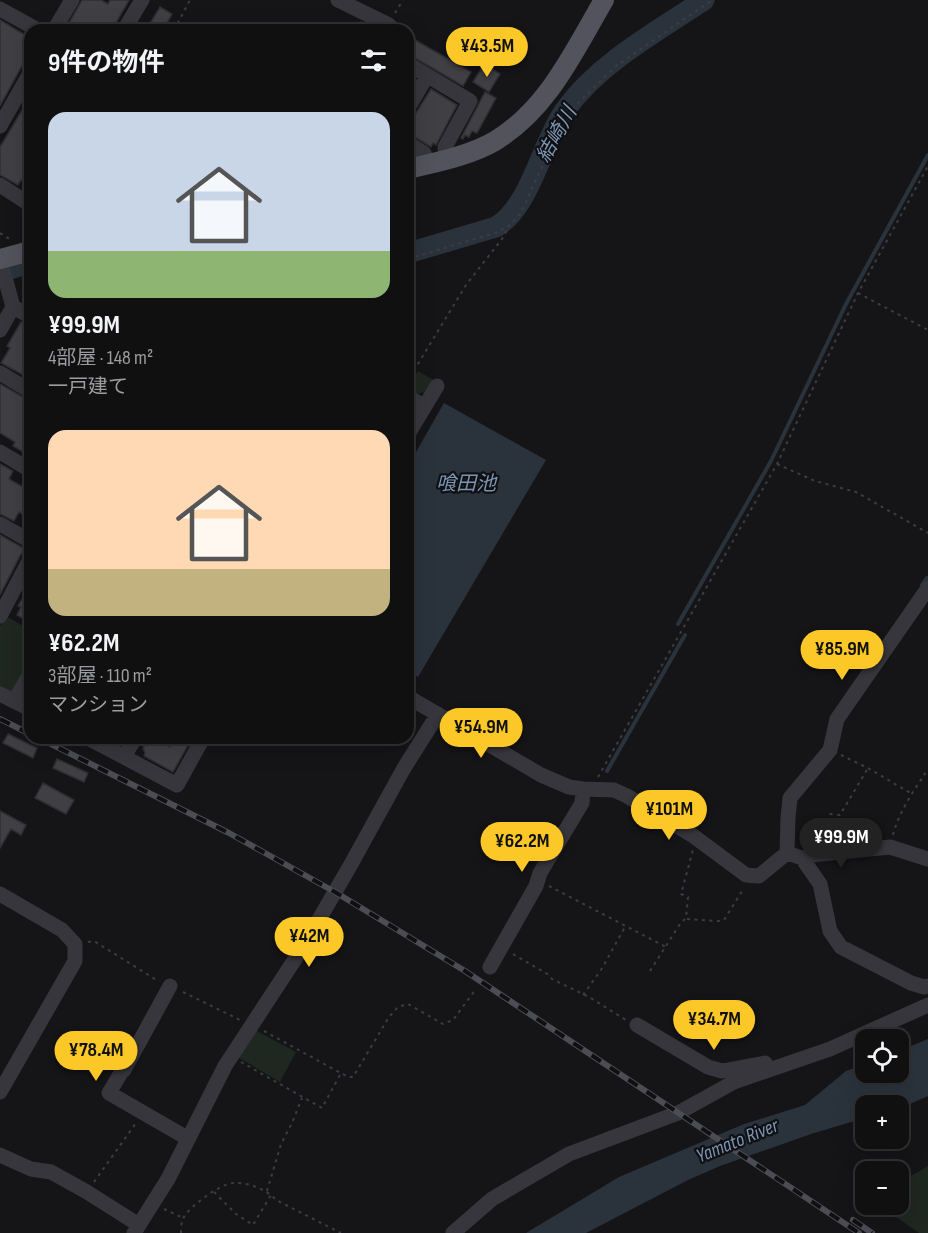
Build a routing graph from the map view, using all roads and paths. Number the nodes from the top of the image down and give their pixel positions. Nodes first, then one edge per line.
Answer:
1 (72, 0) edge
2 (142, 0) edge
3 (190, 0) edge
4 (338, 0) edge
5 (604, 0) edge
6 (712, 0) edge
7 (0, 9) edge
8 (27, 24) edge
9 (58, 24) edge
10 (128, 24) edge
11 (177, 24) edge
12 (387, 24) edge
13 (414, 68) edge
14 (427, 76) junction
15 (24, 84) edge
16 (414, 98) edge
17 (0, 126) edge
18 (414, 147) edge
19 (438, 162) junction
20 (928, 166) edge
21 (414, 168) edge
22 (0, 184) edge
23 (24, 201) edge
24 (510, 225) junction
25 (24, 253) edge
26 (414, 257) edge
27 (0, 259) edge
28 (858, 293) junction
29 (13, 307) junction
30 (24, 313) edge
31 (0, 330) edge
32 (928, 330) edge
33 (414, 370) edge
34 (0, 373) edge
35 (437, 386) dead end
36 (24, 387) edge
37 (414, 400) edge
38 (424, 406) junction
39 (414, 424) edge
40 (0, 452) edge
41 (777, 464) junction
42 (24, 466) edge
43 (0, 524) edge
44 (928, 533) edge
45 (24, 538) edge
46 (24, 571) edge
47 (928, 588) edge
48 (0, 616) edge
49 (24, 684) edge
50 (0, 694) edge
51 (414, 700) edge
52 (14, 701) junction
53 (24, 706) edge
54 (438, 714) junction
55 (99, 744) edge
56 (132, 744) edge
57 (200, 744) edge
58 (830, 750) junction
59 (124, 757) junction
60 (868, 768) junction
61 (928, 769) edge
62 (923, 776) junction
63 (928, 779) edge
64 (590, 789) junction
65 (912, 794) junction
66 (697, 839) junction
67 (890, 847) junction
68 (800, 855) junction
69 (928, 860) edge
70 (752, 875) junction
71 (538, 879) junction
72 (0, 894) edge
73 (686, 918) junction
74 (626, 927) junction
75 (75, 944) junction
76 (666, 946) junction
77 (502, 947) junction
78 (490, 967) dead end
79 (651, 971) dead end
80 (170, 986) junction
81 (928, 986) edge
82 (476, 989) dead end
83 (583, 995) junction
84 (928, 1005) edge
85 (252, 1025) junction
86 (637, 1025) joint
87 (231, 1056) junction
88 (789, 1063) junction
89 (341, 1073) junction
90 (0, 1092) edge
91 (302, 1098) junction
92 (142, 1113) junction
93 (187, 1138) junction
94 (0, 1155) edge
95 (87, 1191) junction
96 (213, 1191) junction
97 (267, 1192) junction
98 (271, 1195) junction
99 (153, 1204) junction
100 (183, 1218) junction
101 (136, 1229) edge
102 (181, 1233) edge
103 (341, 1233) edge
104 (453, 1233) edge

1 - 9 street
2 - 10 street
3 - 11 path
4 - 12 street
5 - 19 main road
6 - 24 path
7 - 8 street
13 - 14 street
14 - 16 street
14 - 19 street
15 - 17 street
18 - 19 street
19 - 21 main road
20 - 28 path
22 - 23 street
24 - 26 path
24 - 33 path
25 - 27 main road
27 - 29 street
28 - 32 path
28 - 41 path
29 - 30 street
29 - 31 street
34 - 36 street
35 - 38 street
37 - 38 street
38 - 39 street
40 - 42 street
41 - 44 path
41 - 64 path
43 - 45 street
46 - 48 street
47 - 58 street
49 - 52 street
50 - 52 street
51 - 54 street
52 - 53 street
54 - 64 street
54 - 85 street
55 - 59 street
56 - 59 street
57 - 59 street
58 - 60 path
58 - 68 street
60 - 65 path
60 - 68 path
61 - 62 path
62 - 63 path
62 - 65 path
64 - 66 street
64 - 71 street
65 - 67 path
66 - 70 street
66 - 73 path
67 - 68 street
67 - 69 street
68 - 70 street
68 - 81 street
70 - 73 path
71 - 74 path
71 - 77 street
72 - 75 street
73 - 76 path
74 - 76 path
74 - 83 path
75 - 80 path
75 - 90 street
76 - 79 path
77 - 78 street
77 - 83 path
80 - 85 path
80 - 92 street
82 - 89 path
83 - 86 path
84 - 88 street
85 - 87 street
85 - 89 path
86 - 88 street
87 - 91 path
87 - 93 street
88 - 104 street
89 - 91 path
91 - 97 path
92 - 93 street
92 - 95 path
93 - 99 street
94 - 95 street
95 - 101 street
96 - 97 path
96 - 98 path
96 - 100 path
97 - 98 path
98 - 103 path
99 - 100 path
99 - 101 street
100 - 102 path

